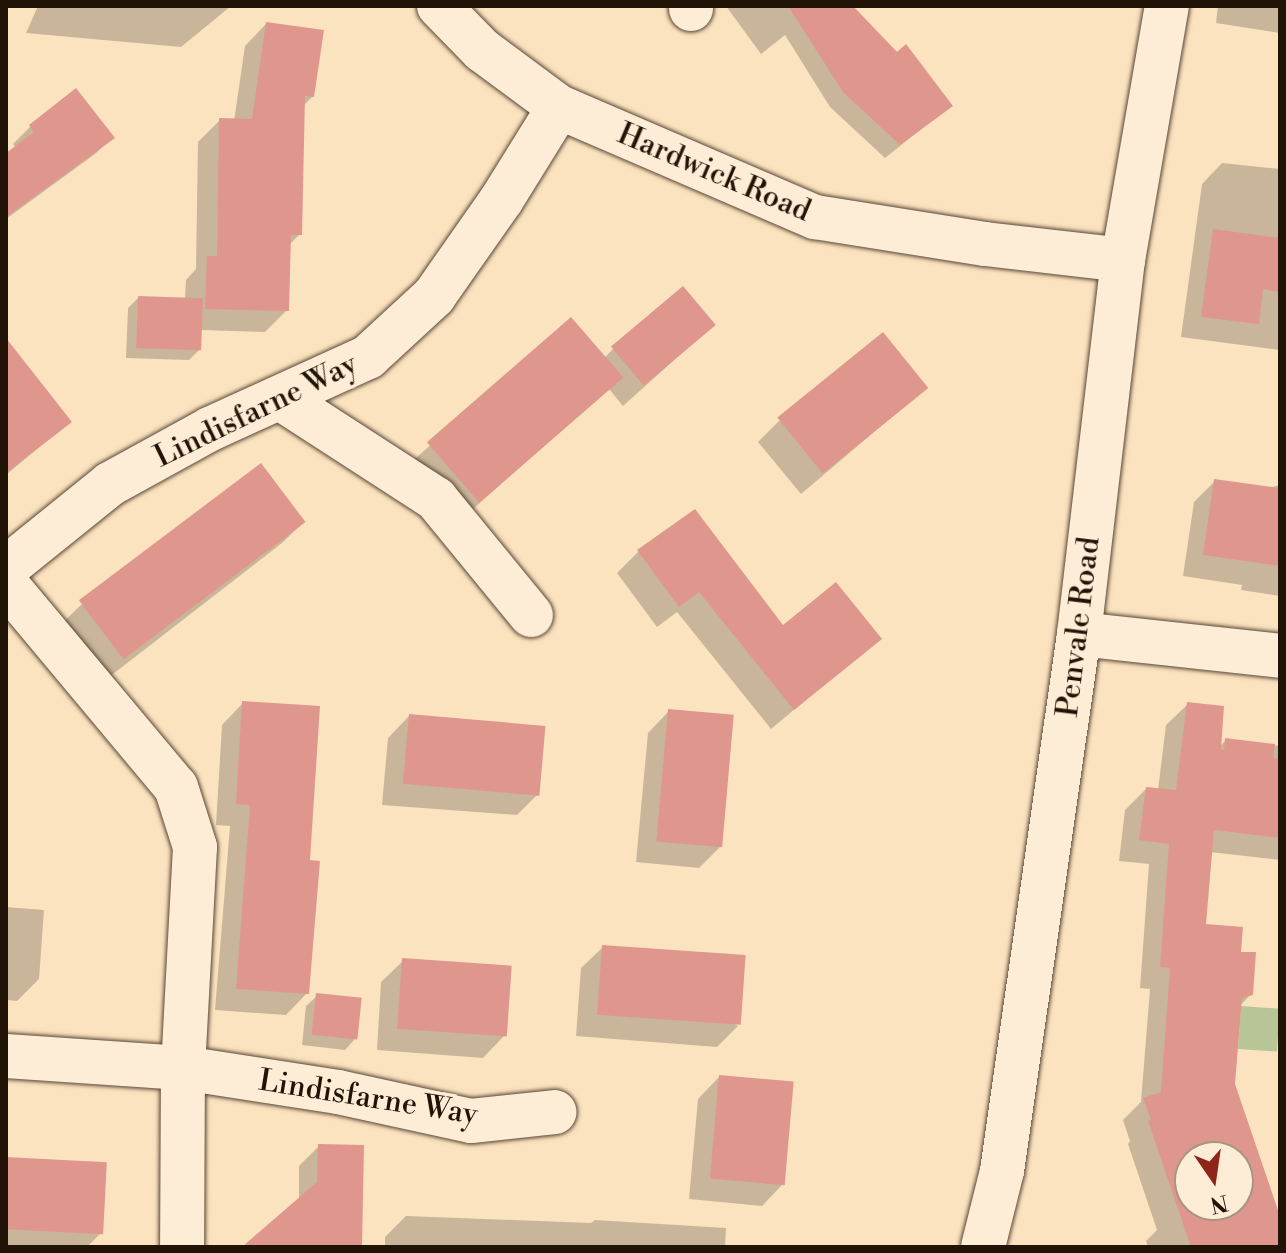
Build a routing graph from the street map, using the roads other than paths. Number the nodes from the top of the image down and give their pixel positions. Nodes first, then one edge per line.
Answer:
1 (439, 6) edge
2 (1167, 6) edge
3 (559, 107) junction
4 (1123, 260) junction
5 (280, 398) junction
6 (6, 568) edge
7 (6, 584) edge
8 (531, 615) dead end
9 (1079, 634) junction
10 (1280, 656) edge
11 (6, 1056) edge
12 (183, 1068) junction
13 (555, 1112) dead end
14 (182, 1247) edge
15 (983, 1247) edge

1 - 3 street, Hardwick Road
2 - 4 street, Penvale Road
3 - 4 street, Hardwick Road
3 - 5 street, Lindisfarne Way
4 - 9 street, Penvale Road
5 - 6 street, Lindisfarne Way
5 - 8 street
7 - 12 street
9 - 10 street
9 - 15 street, Penvale Road
11 - 12 street, Lindisfarne Way
12 - 13 street, Lindisfarne Way
12 - 14 street

